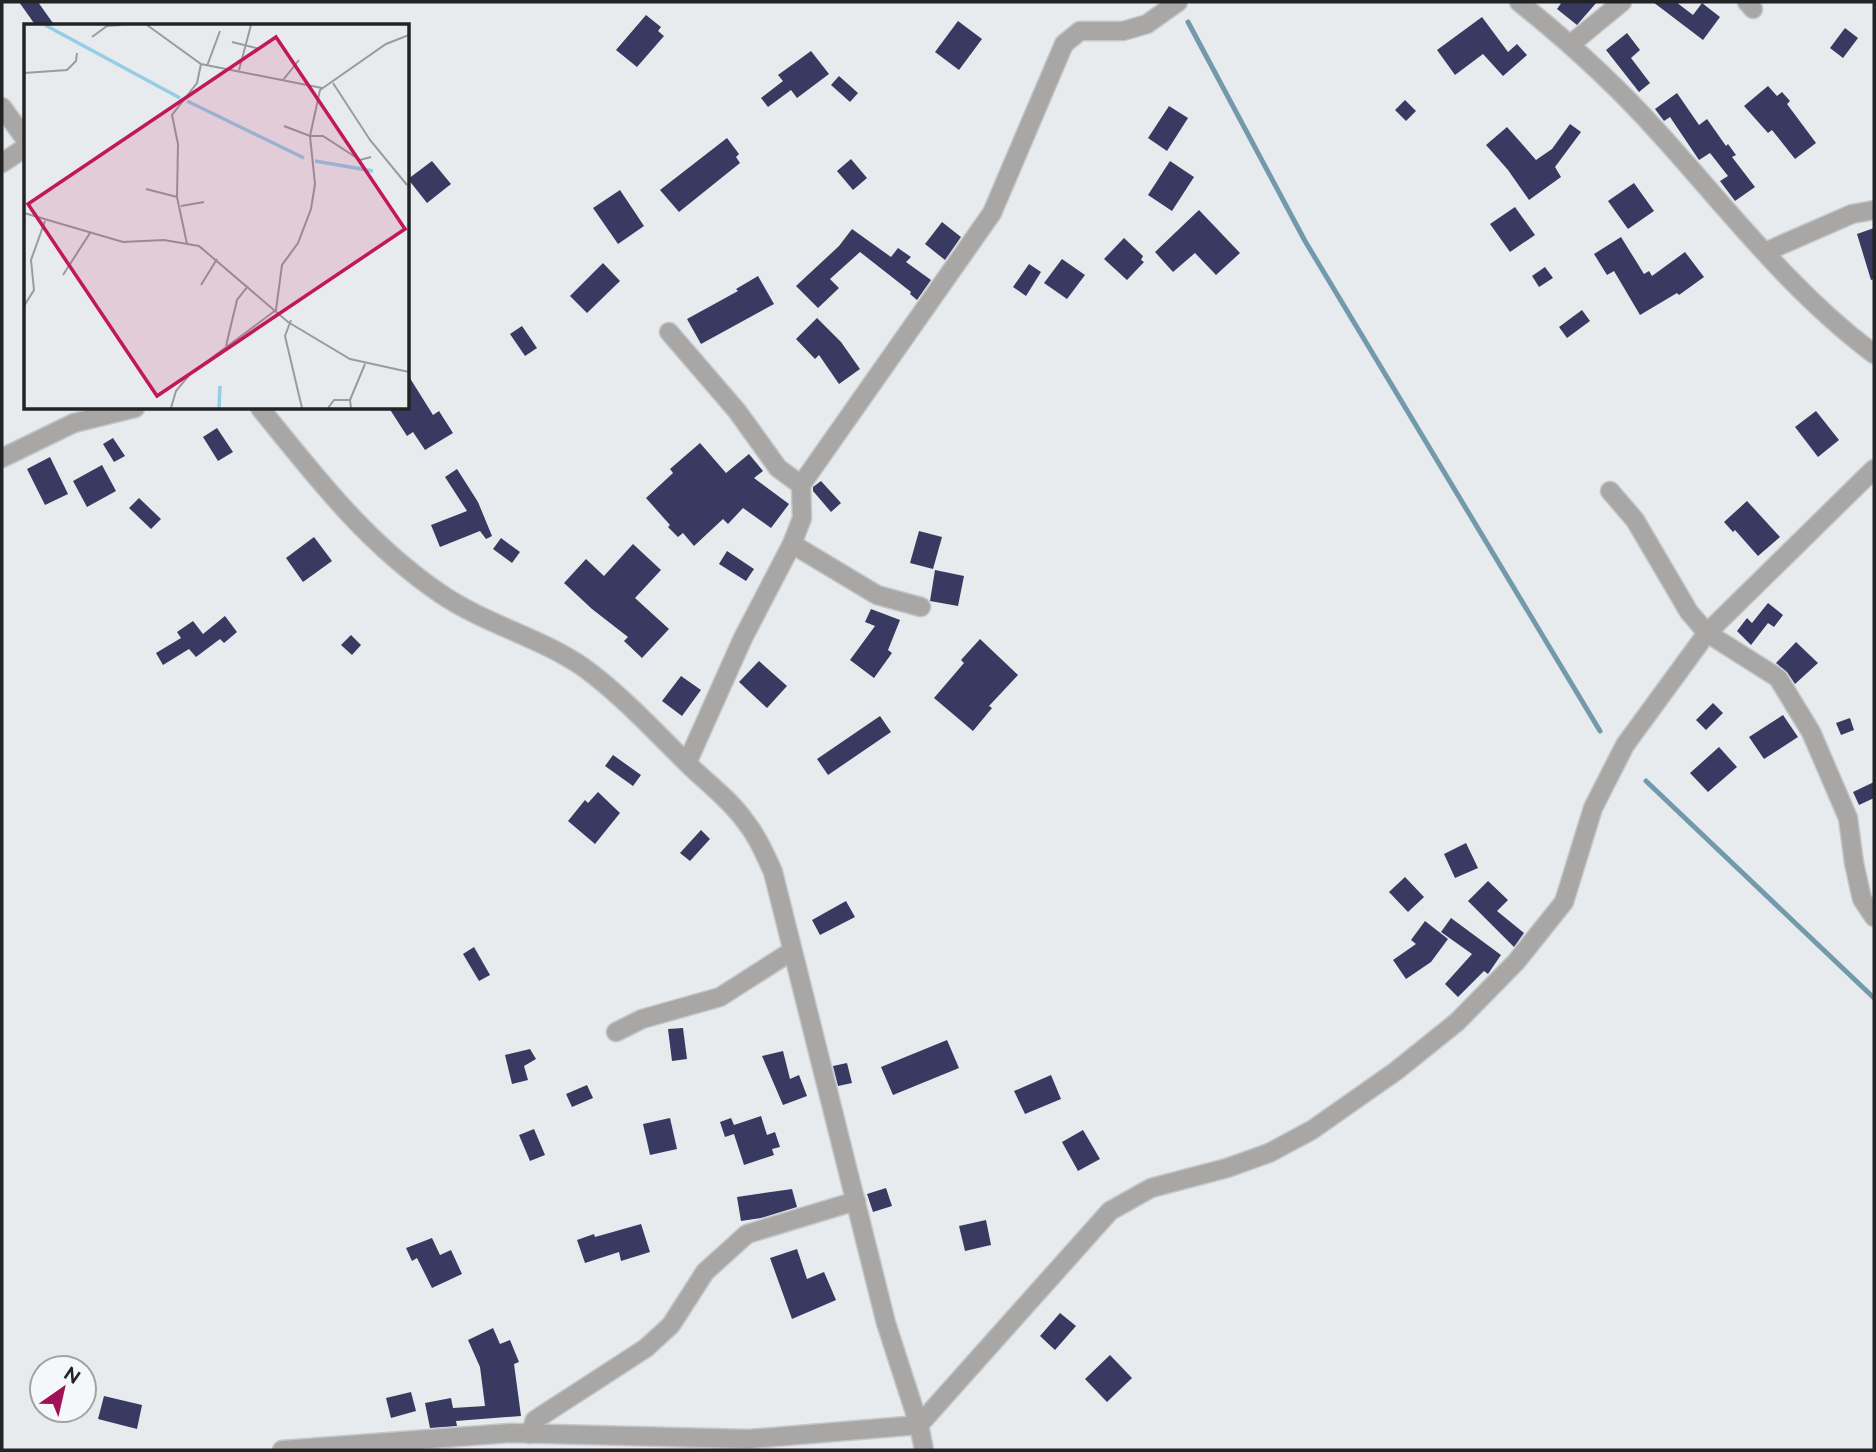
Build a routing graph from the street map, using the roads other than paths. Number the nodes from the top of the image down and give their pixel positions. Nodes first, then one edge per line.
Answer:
1 (1178, 2) edge
2 (1519, 2) edge
3 (1622, 2) edge
4 (1571, 44) junction
5 (2, 107) edge
6 (24, 137) edge
7 (24, 148) edge
8 (2, 163) edge
9 (1874, 210) edge
10 (1765, 252) junction
11 (669, 332) dead end
12 (1874, 354) edge
13 (127, 410) edge
14 (263, 410) edge
15 (2, 458) edge
16 (1874, 469) edge
17 (801, 485) junction
18 (1610, 491) dead end
19 (792, 544) junction
20 (921, 607) dead end
21 (1707, 633) junction
22 (687, 763) junction
23 (1874, 917) edge
24 (792, 951) junction
25 (616, 1032) dead end
26 (856, 1201) junction
27 (919, 1425) junction
28 (530, 1434) junction
29 (282, 1450) edge
30 (924, 1450) edge

1 - 17 street
2 - 4 street
3 - 4 street
4 - 10 street
5 - 6 street
7 - 8 street
9 - 10 street
10 - 12 street
11 - 17 street
13 - 15 street
14 - 22 street
16 - 21 street
17 - 19 street
18 - 21 street
19 - 20 street
19 - 22 street
21 - 23 street
21 - 27 street
22 - 24 street
24 - 25 street
24 - 26 street
26 - 27 street
26 - 28 street
27 - 28 street
27 - 30 street
28 - 29 street

